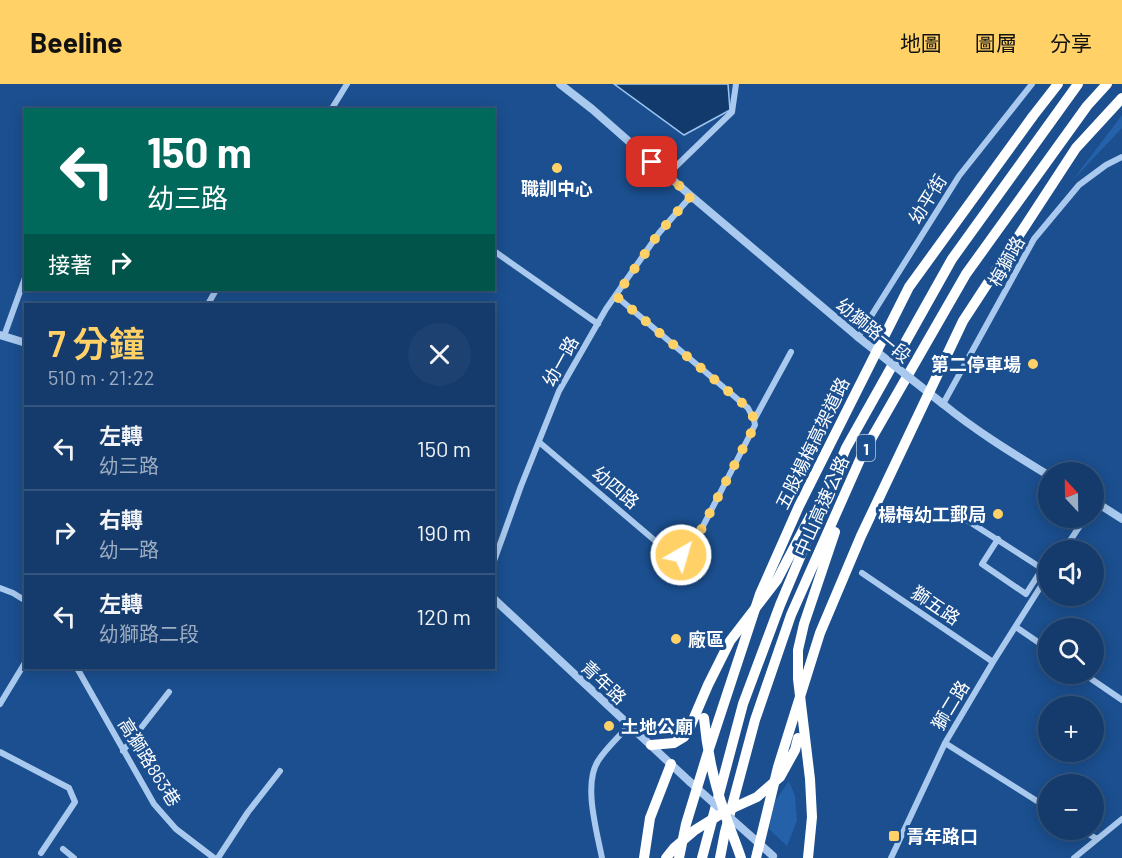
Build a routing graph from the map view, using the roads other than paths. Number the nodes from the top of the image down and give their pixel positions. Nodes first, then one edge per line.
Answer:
1 (346, 84) edge
2 (560, 84) edge
3 (736, 84) edge
4 (1032, 84) edge
5 (1058, 84) edge
6 (1078, 84) edge
7 (1107, 84) edge
8 (1122, 98) edge
9 (332, 108) edge
10 (1122, 157) edge
11 (667, 175) junction
12 (691, 196) junction
13 (495, 252) edge
14 (24, 280) edge
15 (616, 296) junction
16 (598, 324) junction
17 (2, 335) edge
18 (858, 337) junction
19 (24, 342) edge
20 (791, 352) dead end
21 (944, 404) junction
22 (754, 420) junction
23 (539, 442) junction
24 (846, 448) junction
25 (1038, 469) edge
26 (854, 473) junction
27 (1104, 509) edge
28 (965, 519) dead end
29 (1122, 519) edge
30 (998, 539) junction
31 (495, 558) edge
32 (1038, 566) edge
33 (862, 573) dead end
34 (1038, 581) edge
35 (1038, 587) edge
36 (0, 588) edge
37 (24, 600) edge
38 (495, 600) edge
39 (1016, 627) junction
40 (1038, 642) edge
41 (993, 662) junction
42 (24, 664) edge
43 (78, 669) edge
44 (1099, 684) edge
45 (708, 685) junction
46 (169, 692) dead end
47 (1122, 700) edge
48 (0, 704) edge
49 (802, 718) junction
50 (629, 725) junction
51 (945, 743) junction
52 (651, 746) junction
53 (123, 751) junction
54 (0, 752) edge
55 (671, 764) junction
56 (280, 771) dead end
57 (1038, 802) edge
58 (724, 812) junction
59 (1122, 819) edge
60 (1104, 833) edge
61 (1096, 840) edge
62 (63, 849) dead end
63 (41, 854) dead end
64 (774, 857) edge
65 (74, 858) edge
66 (216, 858) edge
67 (602, 858) edge
68 (644, 858) edge
69 (666, 858) edge
70 (679, 858) edge
71 (702, 858) edge
72 (720, 858) edge
73 (741, 858) edge
74 (756, 858) edge
75 (808, 858) edge
76 (891, 858) edge
77 (1074, 858) edge

1 - 9 street
2 - 11 street, 幼獅路一段
3 - 11 street
4 - 18 street, 幼平街
5 - 70 highway, 五股楊梅高架道路 / 1, bridge
6 - 24 highway, 中山高速公路 / 1
7 - 26 highway, 中山高速公路 / 1
8 - 74 highway, 1, bridge
10 - 21 street, 梅獅路
11 - 12 street, 幼獅路一段
12 - 15 street, 幼一路
12 - 18 street, 幼獅路一段
13 - 16 street
14 - 17 street
15 - 16 street, 幼一路
15 - 22 street
16 - 23 street, 幼一路
17 - 19 street
18 - 21 street, 幼獅路一段, bridge
20 - 22 street
21 - 25 street, 幼獅路一段
22 - 23 street, 幼四路
23 - 31 street, 幼一路
24 - 45 highway
24 - 71 highway, 中山高速公路 / 1
26 - 49 highway
26 - 72 highway, 中山高速公路 / 1
27 - 29 street
28 - 30 street
30 - 32 street
30 - 34 street
33 - 41 street, 獅五路
35 - 39 street, 獅二路
36 - 37 street
38 - 50 street, 青年路
39 - 40 street
39 - 41 street, 獅二路
41 - 51 street, 獅二路
42 - 48 street
43 - 53 street, 高獅路863巷
44 - 47 street
45 - 52 highway
45 - 58 highway, bridge
46 - 53 street
49 - 58 highway, bridge
49 - 75 highway
50 - 52 street, 青年路
50 - 67 street
51 - 57 street
51 - 76 street, 獅二路
52 - 55 street, 青年路
53 - 66 street, 高獅路863巷
54 - 63 street
55 - 58 street, 青年路, bridge
55 - 68 highway
56 - 66 street
58 - 64 street, 青年路, bridge
58 - 69 highway, bridge
58 - 73 highway, bridge
59 - 60 street
61 - 77 street
62 - 65 street

